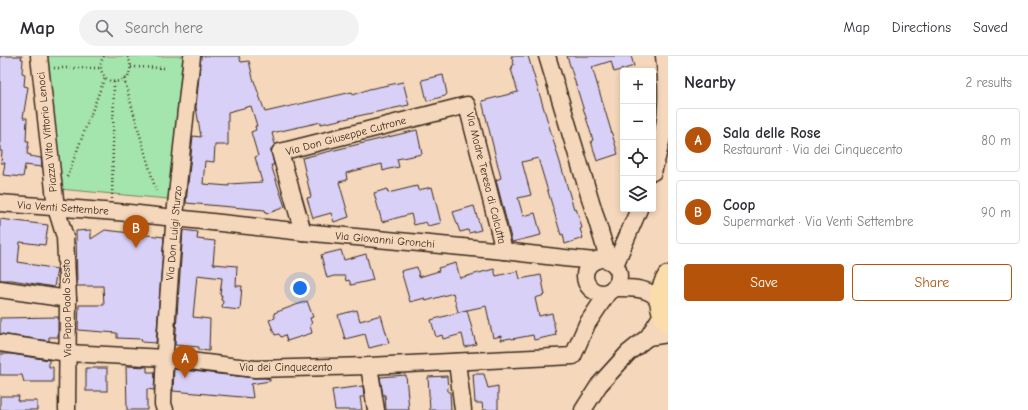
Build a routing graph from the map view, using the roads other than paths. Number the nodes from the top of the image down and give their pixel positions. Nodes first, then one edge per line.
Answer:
1 (39, 56) edge
2 (192, 56) edge
3 (547, 56) edge
4 (664, 56) edge
5 (467, 105) joint
6 (656, 162) edge
7 (0, 203) edge
8 (56, 208) junction
9 (637, 212) edge
10 (174, 218) junction
11 (303, 232) junction
12 (504, 251) junction
13 (564, 258) junction
14 (609, 265) junction
15 (666, 280) edge
16 (587, 282) junction
17 (0, 290) edge
18 (611, 290) junction
19 (68, 299) junction
20 (664, 313) edge
21 (587, 324) junction
22 (668, 334) edge
23 (648, 337) junction
24 (0, 343) edge
25 (68, 353) junction
26 (165, 358) junction
27 (457, 362) junction
28 (369, 366) junction
29 (67, 410) edge
30 (165, 410) edge
31 (376, 410) edge
32 (463, 410) edge
33 (583, 410) edge

1 - 8 street, Piazza Vito Vittorio Lenoci
2 - 10 street, Via Don Luigi Sturzo
3 - 14 street
4 - 6 street
5 - 11 street, Via Don Giuseppe Cutrone
5 - 12 street, Via Madre Teresa di Calcutta
7 - 8 street, Via Venti Settembre
8 - 10 street, Via Venti Settembre
8 - 19 street, Via Papa Paolo Sesto
9 - 14 street
10 - 11 street, Via Giovanni Gronchi
10 - 26 street, Via Don Luigi Sturzo
11 - 12 street, Via Giovanni Gronchi
12 - 13 street, Via Giovanni Gronchi
13 - 14 street, Via Giovanni Gronchi
13 - 16 street
14 - 15 street, Via Giovanni Gronchi
14 - 16 street
14 - 18 street
15 - 20 main road
16 - 18 street
16 - 21 street
17 - 19 street
18 - 20 street
18 - 21 street
19 - 25 street, Via Papa Paolo Sesto
20 - 23 street
21 - 27 street, Via dei Cinquecento
22 - 23 street
23 - 33 street
24 - 25 street, Via dei Cinquecento
25 - 26 street, Via dei Cinquecento
25 - 29 street, Via Papa Paolo Sesto
26 - 28 street, Via dei Cinquecento
26 - 30 street, Via Don Luigi Sturzo
27 - 28 street, Via dei Cinquecento
27 - 32 street
28 - 31 street

